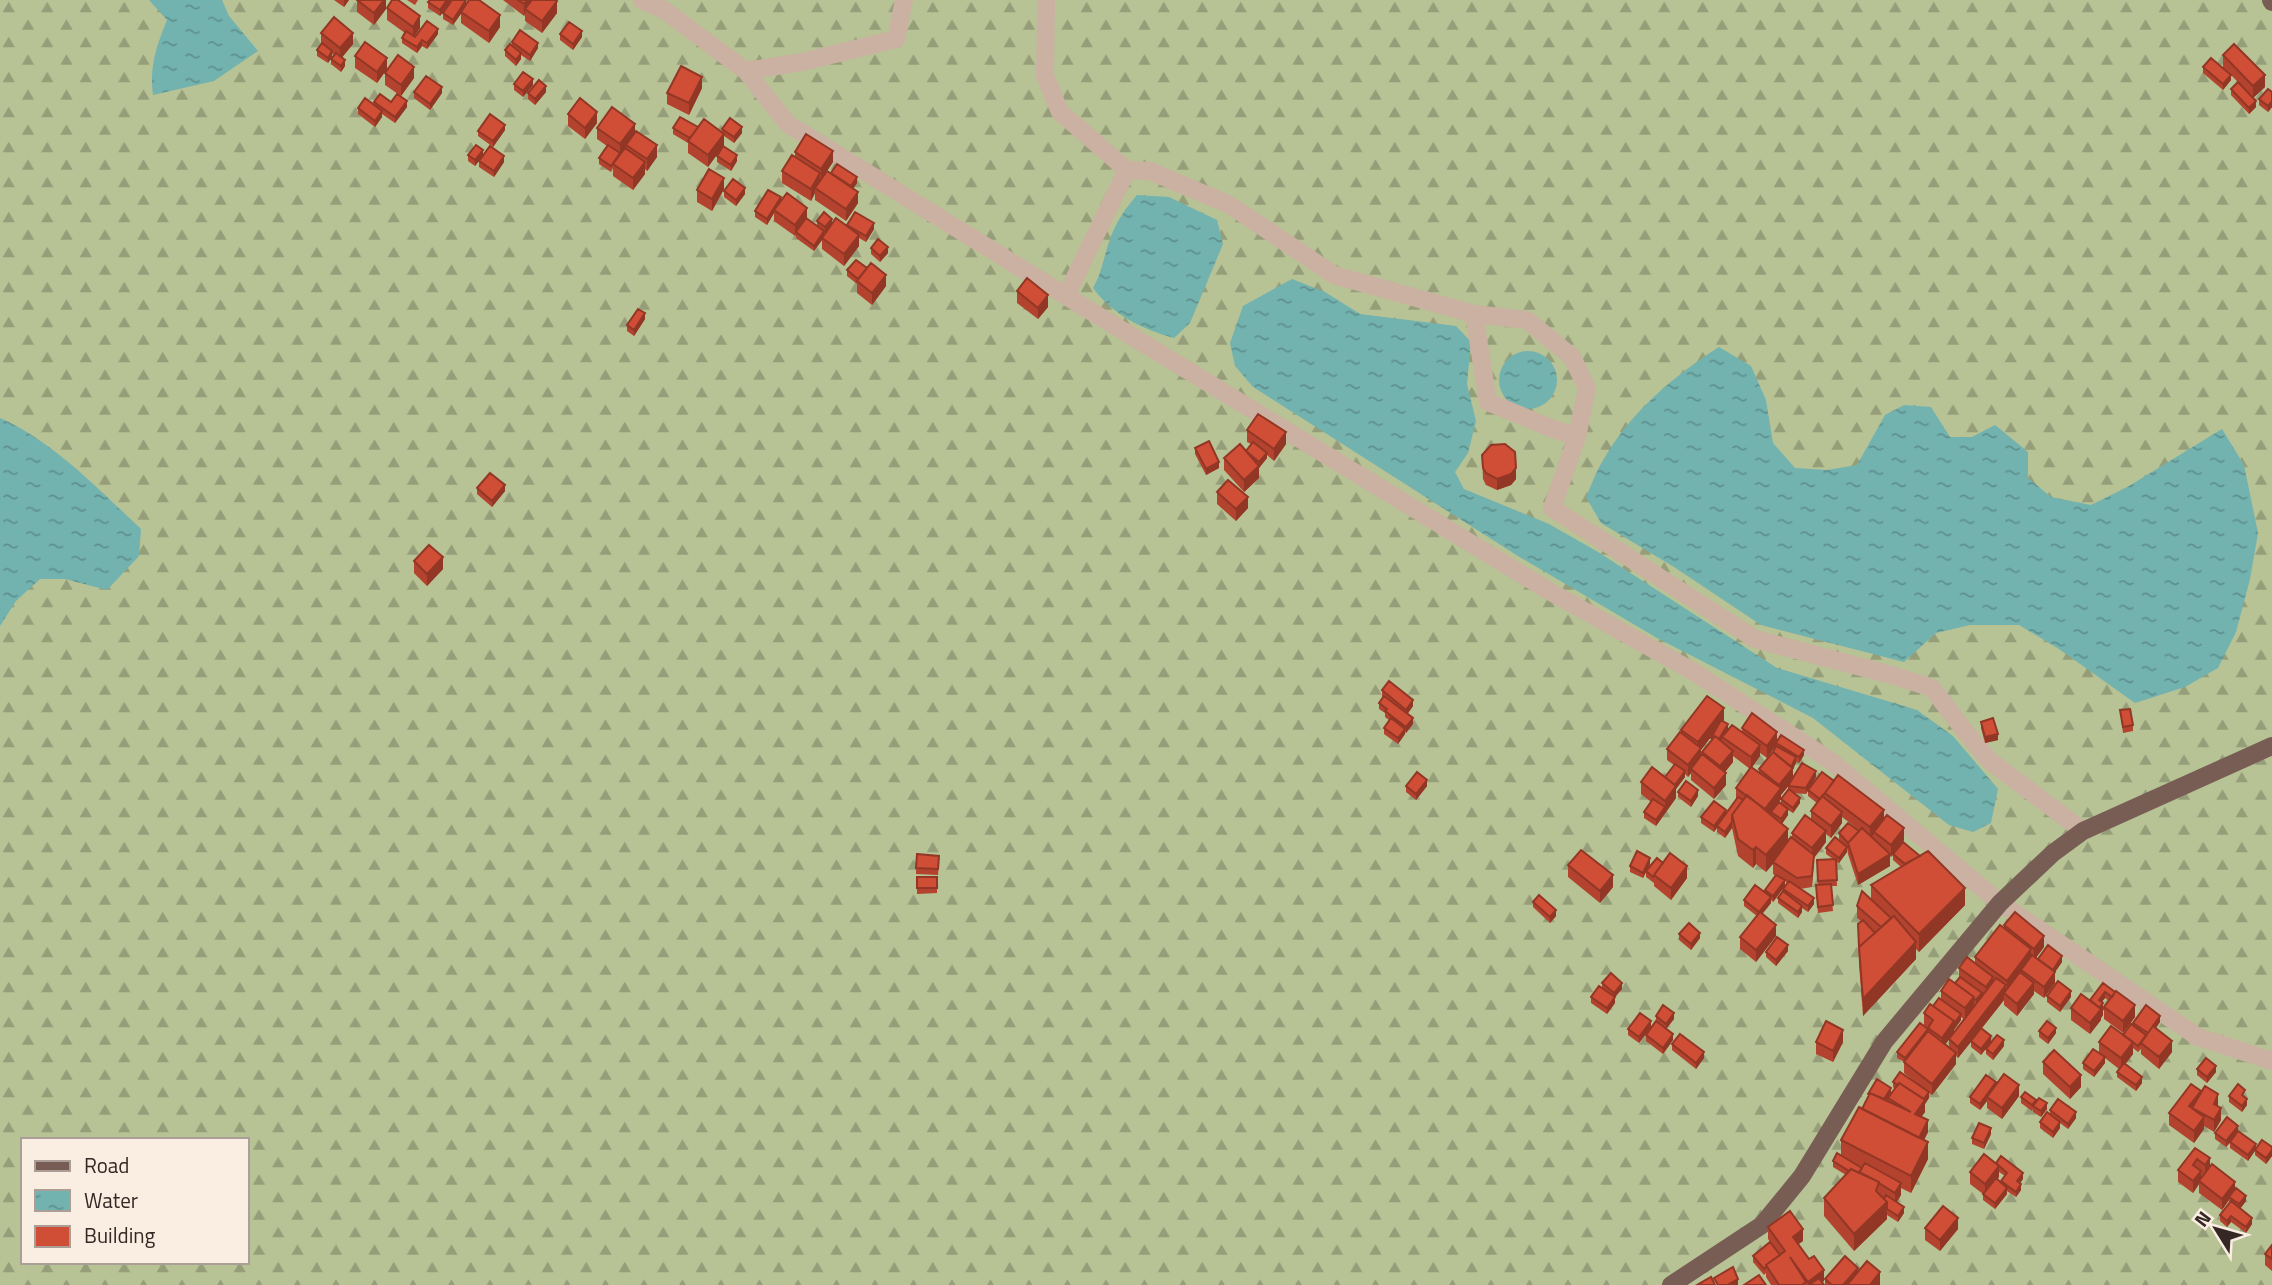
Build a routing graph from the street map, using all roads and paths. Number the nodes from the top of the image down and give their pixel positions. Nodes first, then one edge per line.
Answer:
1 (642, 0) edge
2 (904, 0) edge
3 (1046, 0) edge
4 (746, 71) junction
5 (1127, 170) junction
6 (1066, 296) junction
7 (1474, 314) junction
8 (1577, 437) junction
9 (2272, 746) edge
10 (2083, 831) junction
11 (2000, 903) junction
12 (2272, 1061) edge
13 (1671, 1285) edge

1 - 4 street
2 - 4 street
3 - 5 street
4 - 6 street
5 - 6 street
5 - 7 street
6 - 11 street
7 - 8 street
7 - 8 street
8 - 10 street
9 - 10 main road
10 - 11 main road
11 - 12 street
11 - 13 main road

